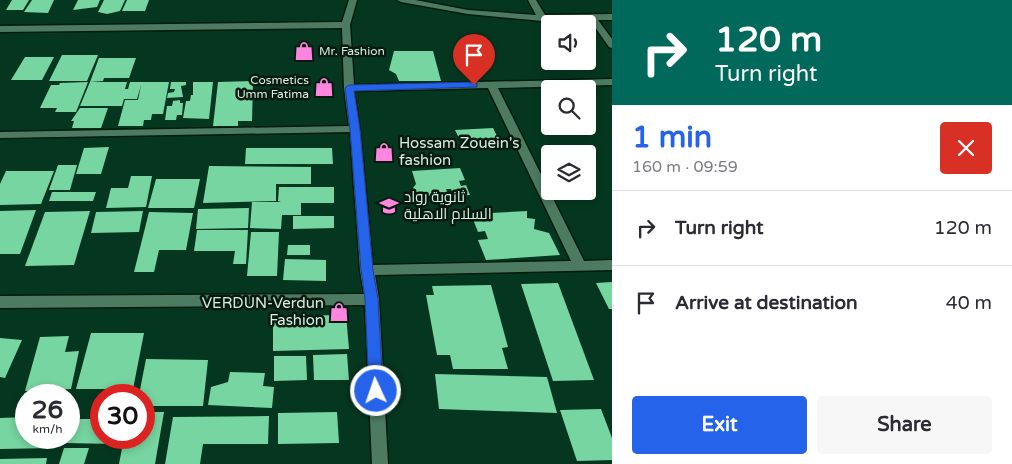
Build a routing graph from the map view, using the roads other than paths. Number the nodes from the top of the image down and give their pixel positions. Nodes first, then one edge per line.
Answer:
1 (352, 0) edge
2 (401, 0) edge
3 (532, 0) edge
4 (541, 16) edge
5 (596, 17) edge
6 (612, 17) edge
7 (541, 18) edge
8 (596, 23) edge
9 (346, 25) junction
10 (0, 29) edge
11 (612, 45) edge
12 (612, 82) edge
13 (492, 84) junction
14 (349, 88) junction
15 (355, 130) junction
16 (0, 135) edge
17 (612, 265) edge
18 (580, 266) junction
19 (367, 270) junction
20 (372, 299) junction
21 (0, 302) edge
22 (380, 464) edge

1 - 9 street
2 - 7 street
3 - 4 street
5 - 6 street
8 - 11 street
9 - 10 street
9 - 14 street
12 - 13 street
13 - 14 street
13 - 18 street
14 - 15 street
15 - 16 street
15 - 19 street
17 - 18 street
18 - 19 street
19 - 20 street
20 - 21 street
20 - 22 street

